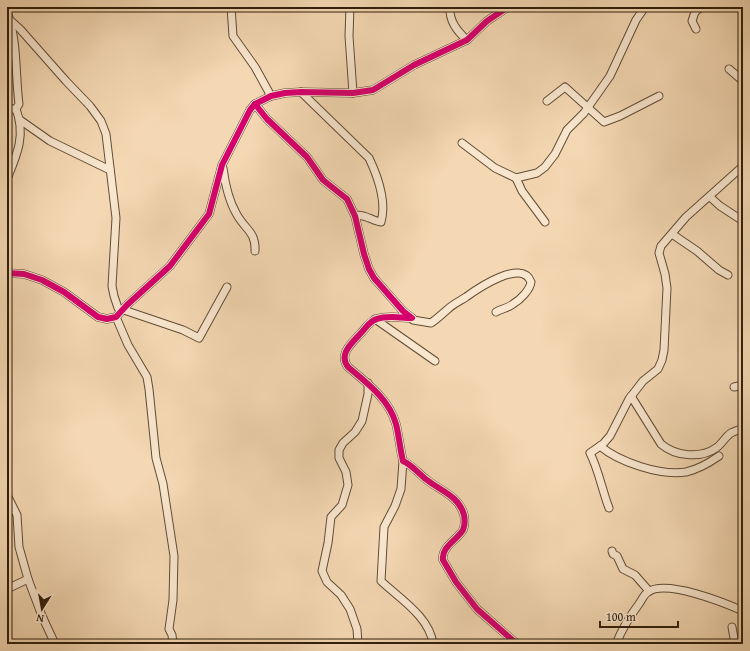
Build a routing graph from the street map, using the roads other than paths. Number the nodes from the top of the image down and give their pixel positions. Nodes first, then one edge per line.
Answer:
1 (231, 7) edge
2 (350, 7) edge
3 (450, 7) edge
4 (508, 7) edge
5 (645, 7) edge
6 (701, 7) edge
7 (7, 12) edge
8 (8, 20) edge
9 (696, 29) dead end
10 (467, 40) junction
11 (729, 69) dead end
12 (743, 81) edge
13 (301, 92) junction
14 (353, 93) junction
15 (271, 96) junction
16 (659, 96) dead end
17 (547, 101) dead end
18 (255, 104) junction
19 (7, 106) edge
20 (587, 107) junction
21 (16, 109) junction
22 (20, 120) junction
23 (462, 143) dead end
24 (222, 164) junction
25 (743, 166) edge
26 (110, 170) junction
27 (516, 178) junction
28 (7, 179) edge
29 (710, 197) junction
30 (355, 216) junction
31 (743, 221) edge
32 (545, 222) dead end
33 (672, 234) junction
34 (255, 251) dead end
35 (7, 273) edge
36 (728, 275) dead end
37 (226, 287) dead end
38 (122, 310) junction
39 (496, 312) dead end
40 (116, 317) junction
41 (412, 318) junction
42 (375, 319) junction
43 (434, 361) dead end
44 (368, 383) junction
45 (743, 385) edge
46 (734, 387) dead end
47 (631, 396) junction
48 (743, 428) edge
49 (600, 446) junction
50 (719, 456) dead end
51 (402, 461) junction
52 (7, 495) edge
53 (609, 508) dead end
54 (612, 552) dead end
55 (28, 579) junction
56 (7, 589) edge
57 (649, 591) junction
58 (743, 611) edge
59 (732, 627) dead end
60 (55, 644) edge
61 (173, 644) edge
62 (358, 644) edge
63 (433, 644) edge
64 (517, 644) edge
65 (616, 644) edge
66 (735, 644) edge

1 - 15 street
2 - 14 street
3 - 10 street
4 - 10 street
5 - 20 street
6 - 9 street
7 - 8 street
8 - 21 street
8 - 26 street
10 - 14 street
11 - 12 street
13 - 14 street
13 - 15 street
13 - 30 street
15 - 18 street
16 - 20 street
17 - 20 street
18 - 24 street
18 - 30 street
19 - 21 street
20 - 27 street
21 - 22 street
22 - 26 street
22 - 28 street
23 - 27 street
24 - 34 street
24 - 38 street
25 - 29 street
26 - 38 street
27 - 32 street
29 - 31 street
29 - 33 street
30 - 41 street
33 - 36 street
33 - 47 street
35 - 40 street
37 - 38 street
38 - 40 street
39 - 41 street
40 - 61 street
41 - 42 street
42 - 43 street
42 - 44 street
44 - 51 street
44 - 62 street
45 - 46 street
47 - 48 street
47 - 49 street
49 - 50 street
49 - 53 street
51 - 63 street
51 - 64 street
52 - 55 street
54 - 57 street
55 - 56 street
55 - 60 street
57 - 58 street
57 - 65 street
59 - 66 street

